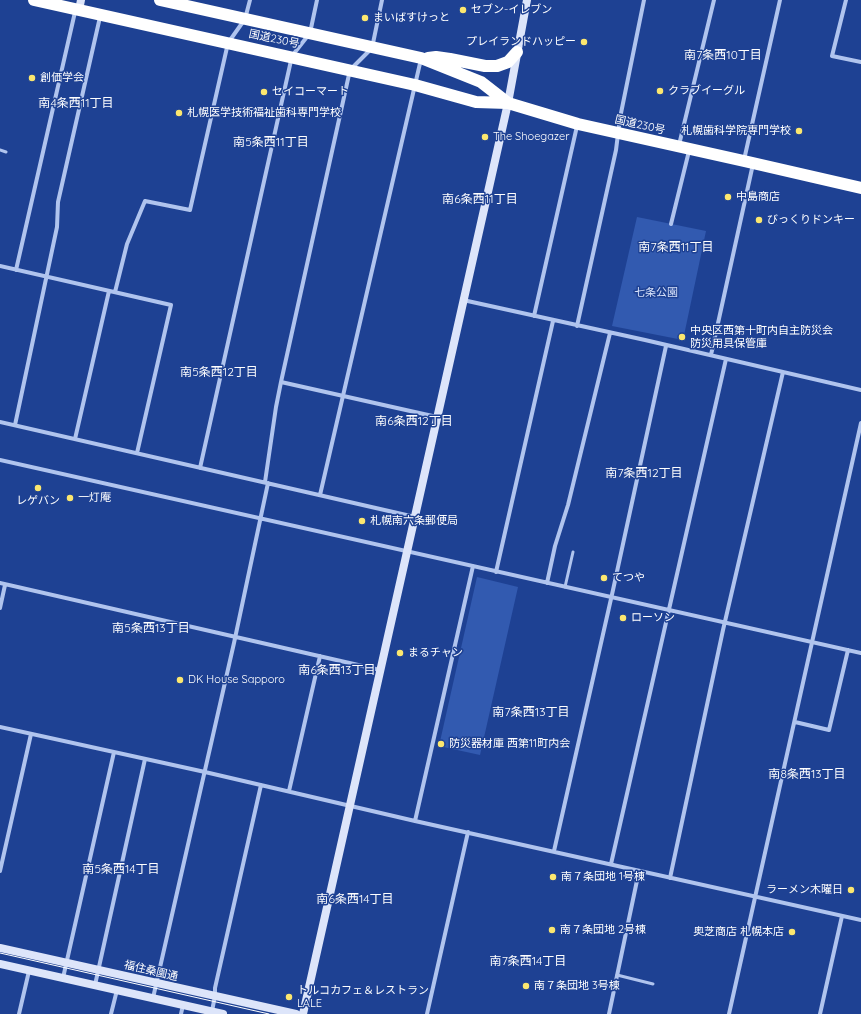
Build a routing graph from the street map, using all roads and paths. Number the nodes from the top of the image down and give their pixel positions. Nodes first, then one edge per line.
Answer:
1 (34, 0) edge
2 (160, 0) edge
3 (250, 0) edge
4 (317, 0) edge
5 (382, 0) edge
6 (527, 0) edge
7 (644, 0) edge
8 (714, 0) edge
9 (780, 0) edge
10 (846, 0) edge
11 (47, 1) edge
12 (78, 6) edge
13 (101, 14) junction
14 (245, 18) junction
15 (310, 34) junction
16 (228, 43) junction
17 (372, 48) junction
18 (517, 52) junction
19 (292, 56) junction
20 (421, 58) junction
21 (861, 62) edge
22 (350, 70) junction
23 (415, 85) junction
24 (508, 103) junction
25 (578, 124) junction
26 (618, 134) junction
27 (683, 148) junction
28 (0, 150) edge
29 (6, 152) dead end
30 (748, 162) junction
31 (861, 188) edge
32 (671, 224) dead end
33 (0, 266) edge
34 (16, 270) junction
35 (46, 276) junction
36 (109, 291) junction
37 (115, 292) junction
38 (463, 300) junction
39 (534, 316) junction
40 (553, 320) junction
41 (577, 326) junction
42 (610, 333) junction
43 (666, 346) junction
44 (711, 355) junction
45 (726, 359) junction
46 (783, 372) junction
47 (281, 382) junction
48 (861, 390) edge
49 (343, 396) junction
50 (437, 417) junction
51 (0, 422) edge
52 (861, 423) edge
53 (15, 425) junction
54 (75, 439) junction
55 (137, 453) junction
56 (0, 460) edge
57 (200, 468) junction
58 (266, 483) junction
59 (320, 495) junction
60 (415, 516) junction
61 (261, 519) junction
62 (407, 552) junction
63 (574, 552) dead end
64 (473, 566) junction
65 (496, 572) junction
66 (0, 583) edge
67 (547, 583) junction
68 (5, 584) junction
69 (565, 587) junction
70 (612, 598) junction
71 (0, 608) edge
72 (668, 610) junction
73 (725, 623) junction
74 (236, 637) junction
75 (812, 642) junction
76 (848, 650) junction
77 (861, 653) edge
78 (320, 656) junction
79 (381, 670) junction
80 (795, 722) junction
81 (0, 727) edge
82 (31, 734) junction
83 (114, 752) junction
84 (145, 759) junction
85 (204, 772) junction
86 (261, 785) junction
87 (289, 791) junction
88 (350, 806) junction
89 (415, 821) junction
90 (468, 832) junction
91 (554, 852) junction
92 (611, 864) junction
93 (0, 871) edge
94 (640, 871) junction
95 (670, 878) junction
96 (755, 897) junction
97 (842, 916) junction
98 (861, 920) edge
99 (0, 948) edge
100 (66, 963) junction
101 (0, 964) edge
102 (29, 970) junction
103 (98, 970) junction
104 (617, 975) junction
105 (63, 978) junction
106 (156, 984) junction
107 (653, 984) dead end
108 (95, 985) junction
109 (117, 990) junction
110 (215, 996) junction
111 (153, 998) junction
112 (184, 1005) junction
113 (212, 1011) junction
114 (19, 1014) edge
115 (111, 1014) edge
116 (181, 1014) edge
117 (223, 1014) edge
118 (296, 1014) edge
119 (303, 1014) edge
120 (427, 1014) edge
121 (609, 1014) edge
122 (729, 1014) edge
123 (820, 1014) edge

1 - 11 highway, 国道230号
2 - 14 highway, 国道230号
3 - 14 street
4 - 15 street
5 - 17 street
6 - 18 street
7 - 26 street
8 - 27 street
9 - 30 street
10 - 21 street
11 - 12 highway, 国道230号
12 - 13 highway, 国道230号
12 - 34 street
13 - 16 highway, 国道230号
13 - 35 street
14 - 15 highway, 国道230号
14 - 16 street
15 - 17 highway, 国道230号
15 - 19 street
16 - 19 highway, 国道230号
16 - 37 street
17 - 20 highway, 国道230号
17 - 22 street
18 - 20 highway
18 - 24 street
19 - 22 highway, 国道230号
19 - 57 street
20 - 23 street
20 - 24 highway, 国道230号
22 - 23 highway, 国道230号
22 - 47 street
23 - 24 highway, 国道230号
23 - 49 street
24 - 25 highway, 国道230号
24 - 38 street
25 - 26 highway, 国道230号
25 - 39 street
26 - 27 highway, 国道230号
26 - 41 street
27 - 30 highway, 国道230号
27 - 32 street
28 - 29 lane
30 - 31 highway, 国道230号
30 - 44 street
33 - 34 street
34 - 35 street
35 - 36 street
35 - 53 street
36 - 37 street
36 - 54 street
37 - 55 street
38 - 39 street
38 - 50 street
39 - 40 street
40 - 41 street
40 - 65 street
41 - 42 street
42 - 43 street
42 - 67 street
43 - 44 street
43 - 70 street
44 - 45 street
45 - 46 street
45 - 72 street
46 - 48 street
46 - 73 street
47 - 49 street
47 - 58 street
49 - 50 street
49 - 59 street
50 - 60 street
51 - 53 street
52 - 75 street
53 - 54 street
54 - 55 street
55 - 57 street
56 - 61 street
57 - 58 street
58 - 59 street
58 - 61 street
59 - 60 street
60 - 62 street
61 - 62 street
61 - 74 street
62 - 64 street
62 - 79 street
63 - 69 lane
64 - 65 street
64 - 89 street
65 - 67 street
66 - 68 street
67 - 69 street
68 - 71 street
68 - 74 street
69 - 70 street
70 - 72 street
70 - 91 street
72 - 73 street
72 - 92 street
73 - 75 street
73 - 95 street
74 - 78 street
74 - 85 street
75 - 76 street
75 - 80 street
76 - 77 street
76 - 80 street
78 - 79 street
78 - 87 street
79 - 88 street
80 - 96 street
81 - 82 street
82 - 83 street
82 - 93 street
83 - 84 street
83 - 100 street
84 - 85 street
84 - 103 street
85 - 86 street
85 - 106 street
86 - 87 street
86 - 110 street
87 - 88 street
88 - 89 street
88 - 119 street
89 - 90 street
90 - 91 street
90 - 120 street
91 - 92 street
92 - 94 street
94 - 95 street
94 - 104 street
95 - 96 street
96 - 97 street
96 - 122 street
97 - 98 street
97 - 123 street
99 - 100 street, 福住桑園通
100 - 103 street, 福住桑園通
100 - 105 street
101 - 102 street
102 - 105 street
102 - 114 street
103 - 106 street, 福住桑園通
103 - 108 street
104 - 107 lane
104 - 121 street
105 - 108 street
106 - 110 street, 福住桑園通
106 - 111 street
108 - 109 street
109 - 111 street
109 - 115 street
110 - 113 street
110 - 118 street, 福住桑園通
111 - 112 street
112 - 113 street
112 - 116 street
113 - 117 street

